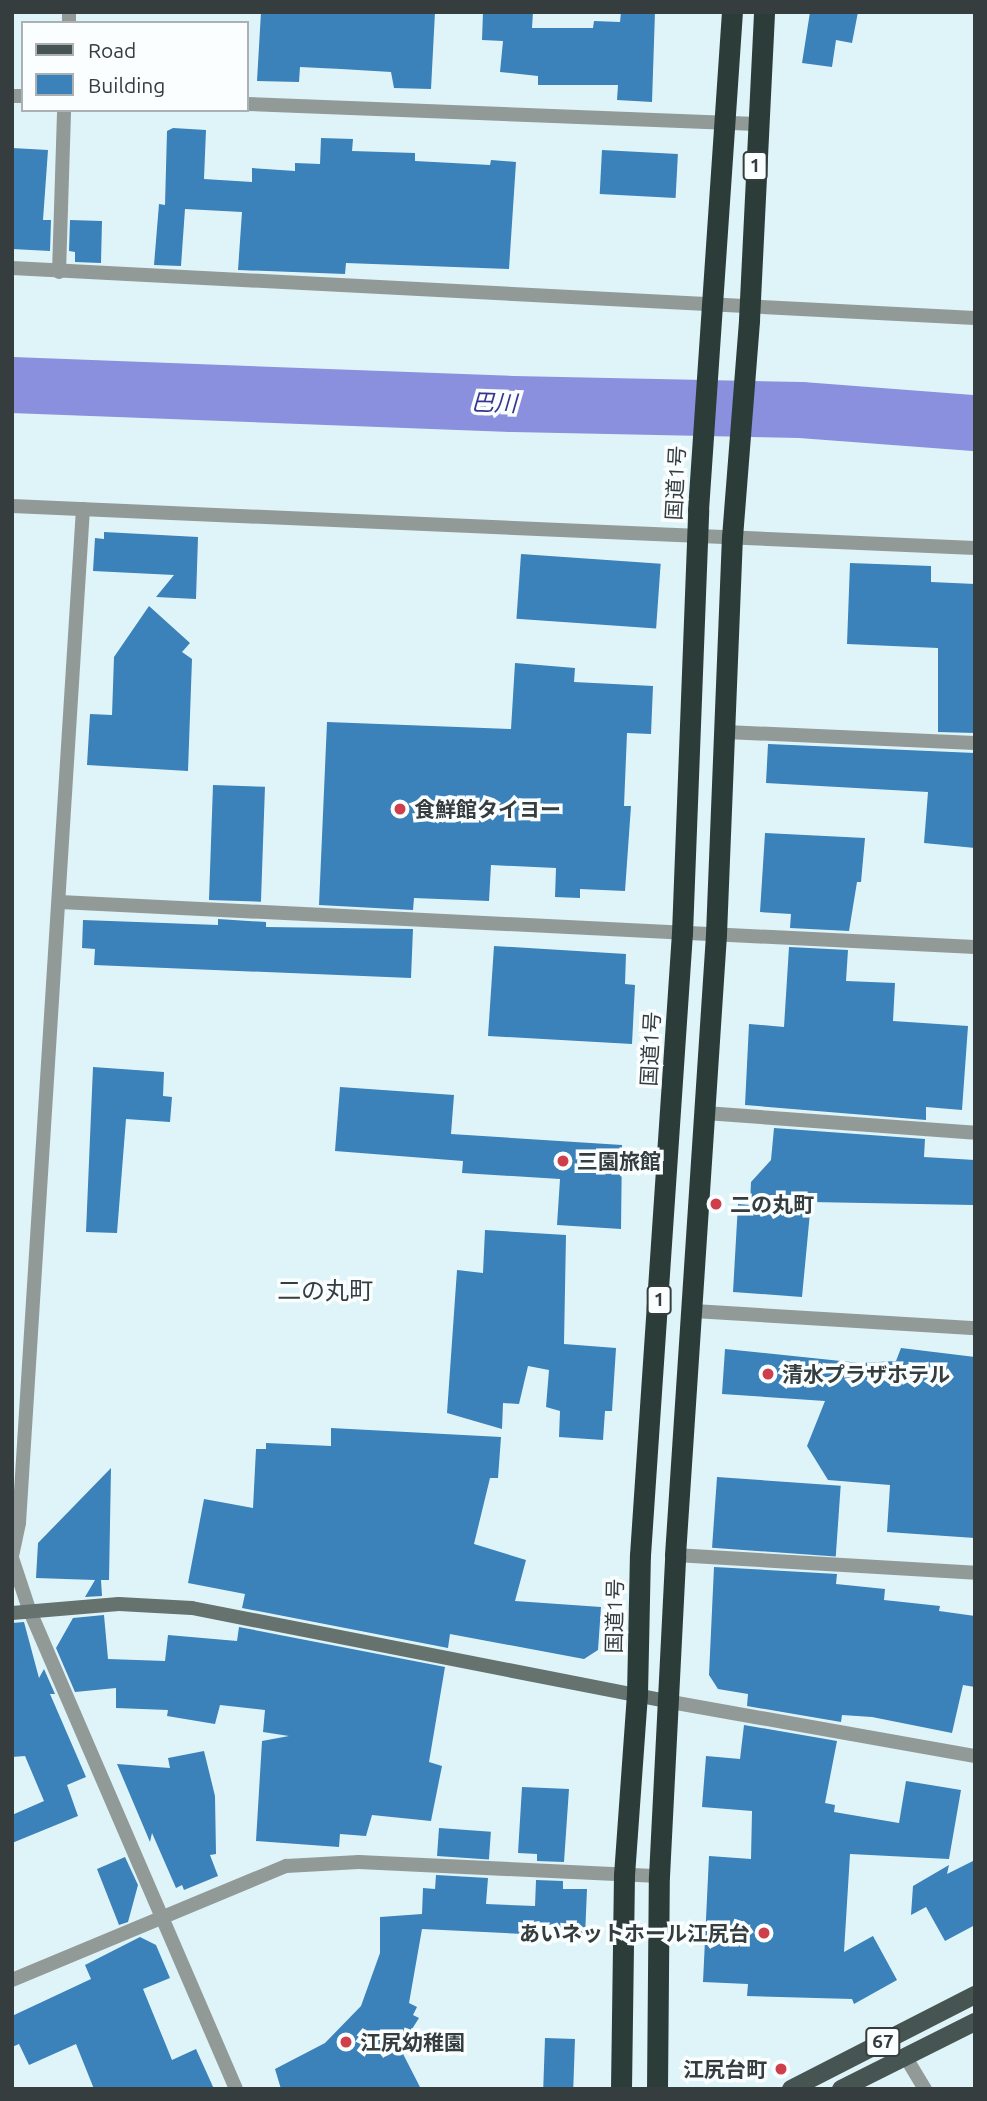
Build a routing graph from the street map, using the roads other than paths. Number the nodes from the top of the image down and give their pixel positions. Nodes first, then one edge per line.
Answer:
1 (732, 12) edge
2 (764, 12) edge
3 (248, 104) edge
4 (64, 112) edge
5 (725, 123) junction
6 (757, 124) junction
7 (12, 268) edge
8 (60, 272) junction
9 (711, 312) junction
10 (749, 313) junction
11 (975, 318) edge
12 (12, 506) edge
13 (83, 509) junction
14 (697, 535) junction
15 (732, 537) junction
16 (975, 548) edge
17 (725, 732) junction
18 (975, 743) edge
19 (60, 902) junction
20 (682, 933) junction
21 (716, 934) junction
22 (975, 947) edge
23 (705, 1113) junction
24 (975, 1133) edge
25 (694, 1311) junction
26 (975, 1328) edge
27 (675, 1556) junction
28 (12, 1557) edge
29 (975, 1573) edge
30 (29, 1609) junction
31 (12, 1613) edge
32 (637, 1695) junction
33 (671, 1702) junction
34 (975, 1756) edge
35 (624, 1875) junction
36 (659, 1876) junction
37 (163, 1919) junction
38 (12, 1980) edge
39 (975, 1995) edge
40 (975, 2022) edge
41 (905, 2056) junction
42 (236, 2089) edge
43 (621, 2089) edge
44 (657, 2089) edge
45 (791, 2089) edge
46 (841, 2089) edge
47 (925, 2089) edge

1 - 5 highway, 国道1号 / 1
2 - 6 highway, 1
3 - 5 street
4 - 8 street
5 - 6 street
5 - 9 highway, 国道1号 / 1
6 - 10 highway, 1
7 - 8 street
8 - 9 street
9 - 10 street
9 - 14 highway, 国道1号 / 1
10 - 11 street
10 - 15 highway, 1
12 - 13 street
13 - 14 street
13 - 19 street
14 - 15 street
14 - 20 highway, 国道1号 / 1
15 - 16 street
15 - 17 highway, 1
17 - 18 street
17 - 21 highway, 1
19 - 20 street
19 - 28 street
20 - 21 street
20 - 32 highway, 国道1号 / 1
21 - 22 street
21 - 23 highway, 1
23 - 24 street
23 - 25 highway, 1
25 - 26 street
25 - 27 highway, 1
27 - 29 street
27 - 33 highway, 1
28 - 30 street
30 - 31 street
30 - 32 street
30 - 37 street
32 - 33 street
32 - 35 highway, 国道1号 / 1
33 - 34 street
33 - 36 highway, 1
35 - 36 street
35 - 37 street
35 - 43 highway, 国道1号 / 1
36 - 44 highway, 1
37 - 38 street
37 - 42 street
39 - 45 main road, 67
40 - 41 main road, 67
41 - 46 main road, 67
41 - 47 street

